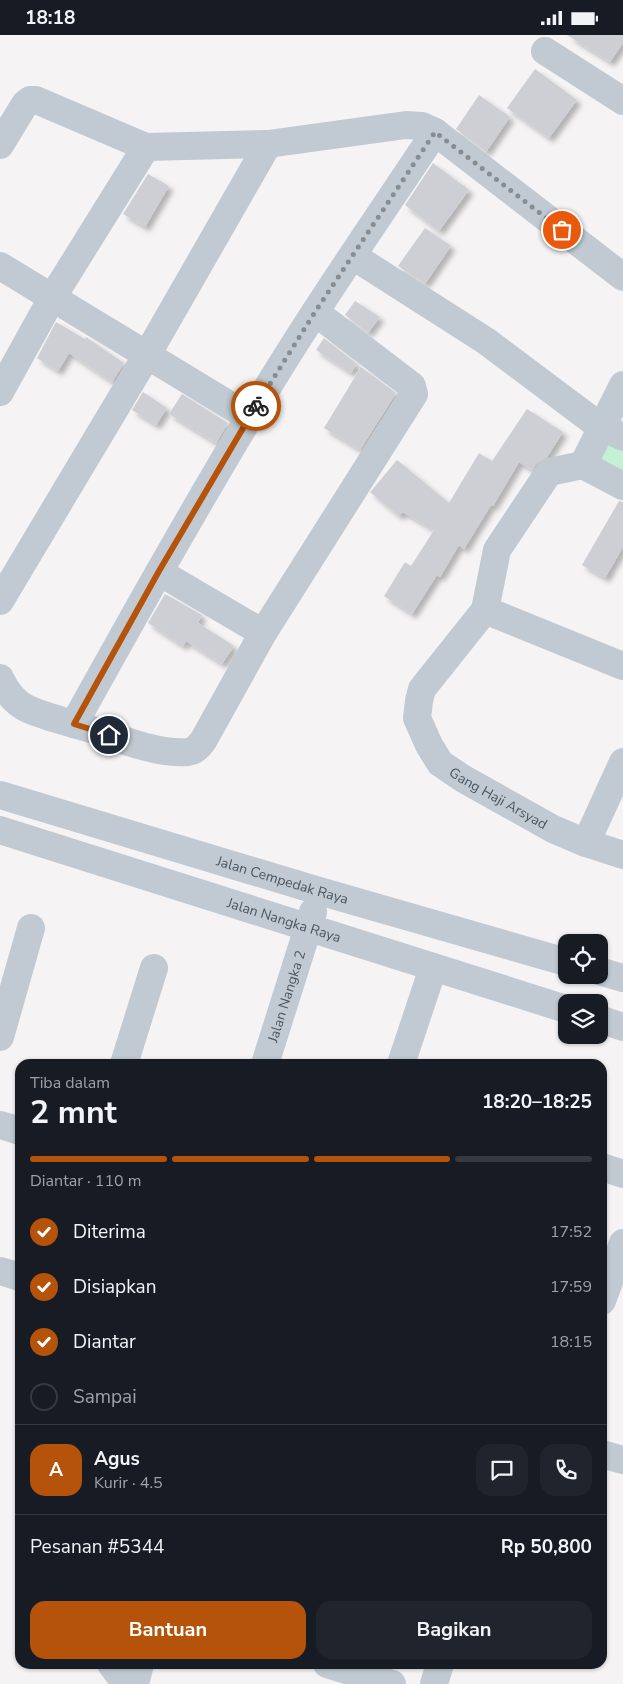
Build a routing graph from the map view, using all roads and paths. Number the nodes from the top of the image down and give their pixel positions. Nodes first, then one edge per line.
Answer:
1 (545, 51) dead end
2 (623, 101) edge
3 (435, 132) junction
4 (268, 144) junction
5 (0, 145) edge
6 (146, 147) junction
7 (353, 256) junction
8 (0, 266) edge
9 (623, 277) edge
10 (52, 298) junction
11 (315, 312) junction
12 (147, 355) junction
13 (623, 385) edge
14 (0, 391) edge
15 (249, 417) junction
16 (612, 432) edge
17 (583, 465) junction
18 (623, 486) edge
19 (159, 571) junction
20 (0, 601) edge
21 (485, 610) junction
22 (263, 633) junction
23 (623, 666) edge
24 (0, 678) edge
25 (74, 724) junction
26 (623, 762) edge
27 (0, 795) edge
28 (0, 830) edge
29 (586, 843) junction
30 (623, 855) edge
31 (319, 891) junction
32 (32, 928) dead end
33 (308, 928) junction
34 (558, 960) edge
35 (608, 964) edge
36 (623, 964) edge
37 (154, 968) dead end
38 (433, 968) junction
39 (608, 974) edge
40 (623, 978) edge
41 (558, 1007) edge
42 (608, 1022) edge
43 (623, 1027) edge
44 (0, 1037) edge
45 (126, 1059) edge
46 (267, 1059) edge
47 (403, 1059) edge
48 (0, 1125) edge
49 (15, 1130) edge
50 (607, 1169) edge
51 (623, 1174) edge
52 (623, 1243) edge
53 (0, 1271) edge
54 (15, 1276) edge
55 (607, 1287) edge
56 (607, 1455) edge
57 (623, 1460) edge
58 (115, 1669) edge
59 (139, 1669) edge
60 (343, 1669) edge
61 (438, 1669) edge
62 (126, 1684) edge
63 (135, 1684) edge
64 (392, 1684) edge
65 (434, 1684) edge

1 - 2 street
3 - 4 street
3 - 7 street
3 - 9 street
4 - 6 street
4 - 12 street
5 - 6 street
6 - 10 street
7 - 11 street
7 - 16 street
8 - 10 street
10 - 12 street
10 - 14 street
11 - 15 street
11 - 22 street
12 - 15 street
12 - 20 street
13 - 16 street
15 - 19 street
16 - 17 street
17 - 18 street
17 - 21 street, Gang Haji Arsyad
19 - 22 street
19 - 25 street
21 - 23 street
21 - 29 street, Gang Haji Arsyad
22 - 25 street
24 - 25 street
26 - 29 street
27 - 31 street, Jalan Cempedak Raya
28 - 33 street, Jalan Nangka Raya
29 - 30 street, Gang Haji Arsyad
31 - 33 street, Jalan Nangka 2
31 - 34 street, Jalan Cempedak Raya
32 - 44 street
33 - 38 street, Jalan Nangka Raya
33 - 46 street, Jalan Nangka 2
35 - 36 street
37 - 45 street
38 - 41 street, Jalan Nangka Raya
38 - 47 street
39 - 40 street
42 - 43 street
48 - 49 street
50 - 51 street
52 - 55 street
53 - 54 street
56 - 57 street
58 - 62 street
59 - 63 street
60 - 64 street
61 - 65 street

